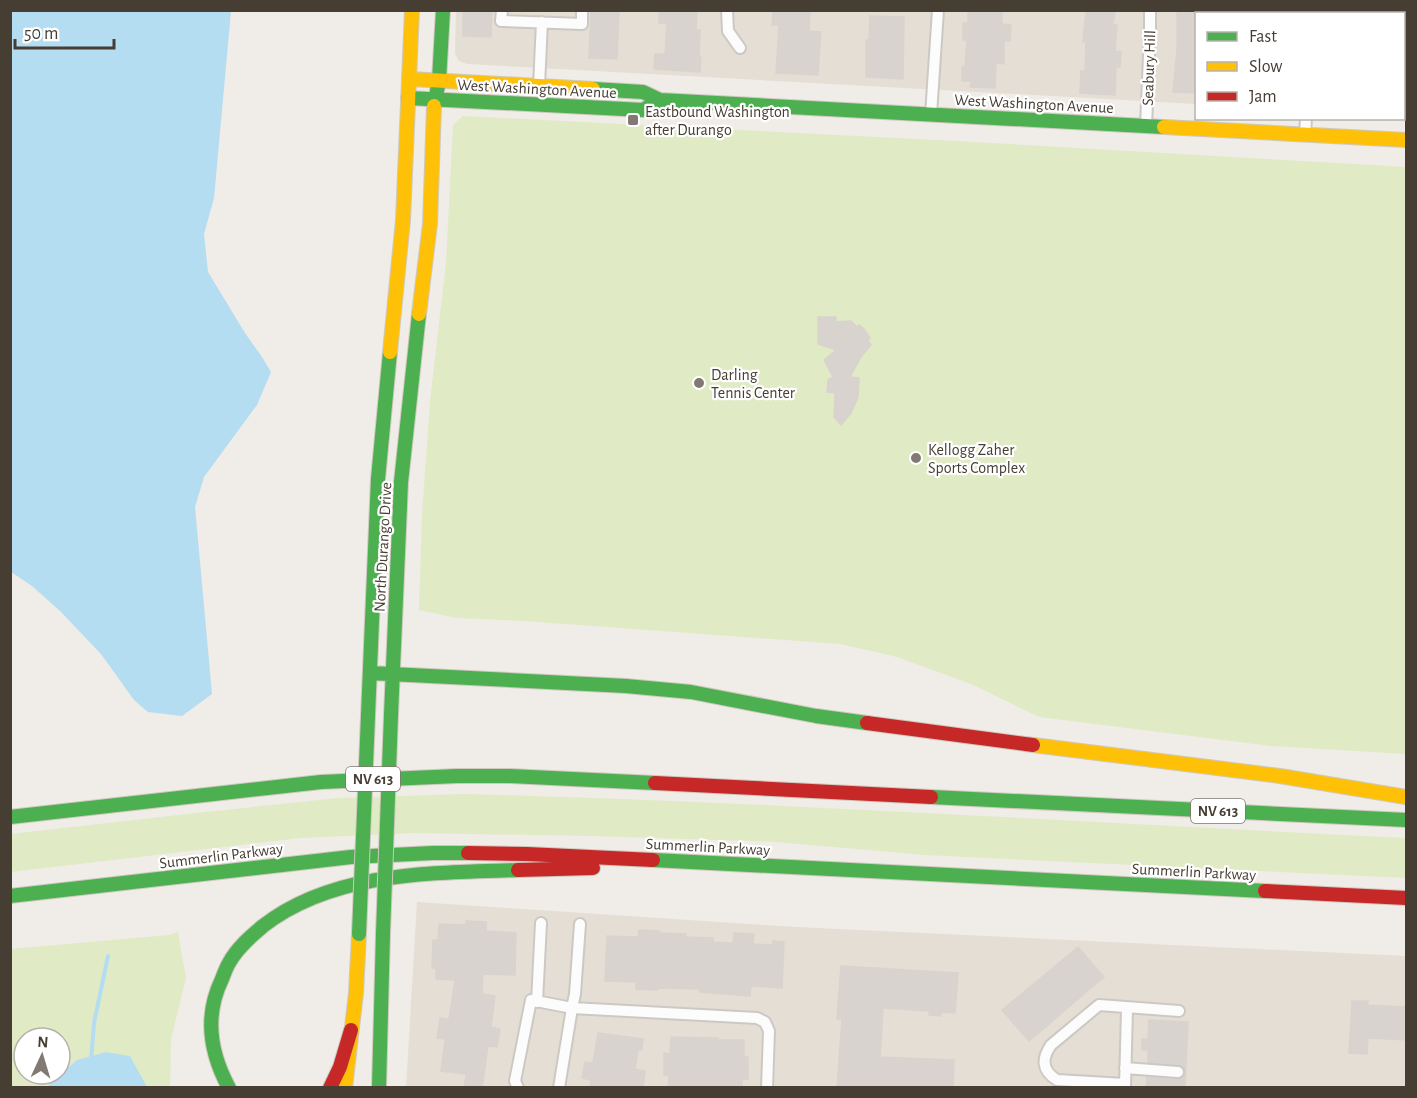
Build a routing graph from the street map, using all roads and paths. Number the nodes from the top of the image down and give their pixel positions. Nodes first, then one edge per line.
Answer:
1 (412, 10) edge
2 (443, 10) edge
3 (582, 10) edge
4 (727, 10) edge
5 (938, 10) edge
6 (1150, 10) edge
7 (502, 16) edge
8 (542, 22) junction
9 (740, 48) dead end
10 (410, 79) junction
11 (439, 81) junction
12 (539, 86) junction
13 (408, 98) junction
14 (434, 99) junction
15 (660, 100) junction
16 (931, 114) junction
17 (1306, 120) edge
18 (1146, 126) junction
19 (1305, 134) junction
20 (1407, 140) edge
21 (370, 673) junction
22 (392, 675) junction
23 (1407, 797) edge
24 (10, 817) edge
25 (1407, 820) edge
26 (727, 864) junction
27 (10, 896) edge
28 (1407, 898) edge
29 (541, 923) dead end
30 (580, 924) dead end
31 (537, 1002) junction
32 (572, 1008) junction
33 (1127, 1008) junction
34 (1179, 1011) dead end
35 (351, 1030) junction
36 (1125, 1068) junction
37 (1178, 1072) dead end
38 (1125, 1086) edge
39 (229, 1088) edge
40 (330, 1088) edge
41 (345, 1088) edge
42 (379, 1088) edge
43 (518, 1088) edge
44 (559, 1088) edge
45 (767, 1088) edge

1 - 10 main road, North Durango Drive
2 - 11 main road, North Durango Drive
3 - 8 street
4 - 9 street
5 - 16 street
6 - 18 street, Seabury Hill
7 - 8 street
8 - 12 street
10 - 11 main road, West Washington Avenue
10 - 13 main road, North Durango Drive
11 - 12 main road, West Washington Avenue
11 - 14 main road, North Durango Drive
12 - 15 main road, West Washington Avenue
13 - 14 main road, West Washington Avenue
13 - 21 main road, North Durango Drive
14 - 15 main road, West Washington Avenue
14 - 22 main road, North Durango Drive
15 - 16 main road, West Washington Avenue
16 - 18 main road, West Washington Avenue
17 - 19 street
18 - 19 main road, West Washington Avenue
19 - 20 main road, West Washington Avenue
21 - 22 main road
21 - 35 main road, North Durango Drive, bridge
22 - 23 main road
22 - 42 main road, North Durango Drive, bridge
24 - 25 main road, NV 613
26 - 27 main road, Summerlin Parkway
26 - 28 main road, Summerlin Parkway
26 - 39 main road
29 - 31 street
30 - 32 street
31 - 32 street
31 - 43 street
32 - 44 street
32 - 45 street
33 - 34 street
33 - 36 street
33 - 38 street
35 - 40 main road
35 - 41 main road, North Durango Drive
36 - 37 street
36 - 38 street

